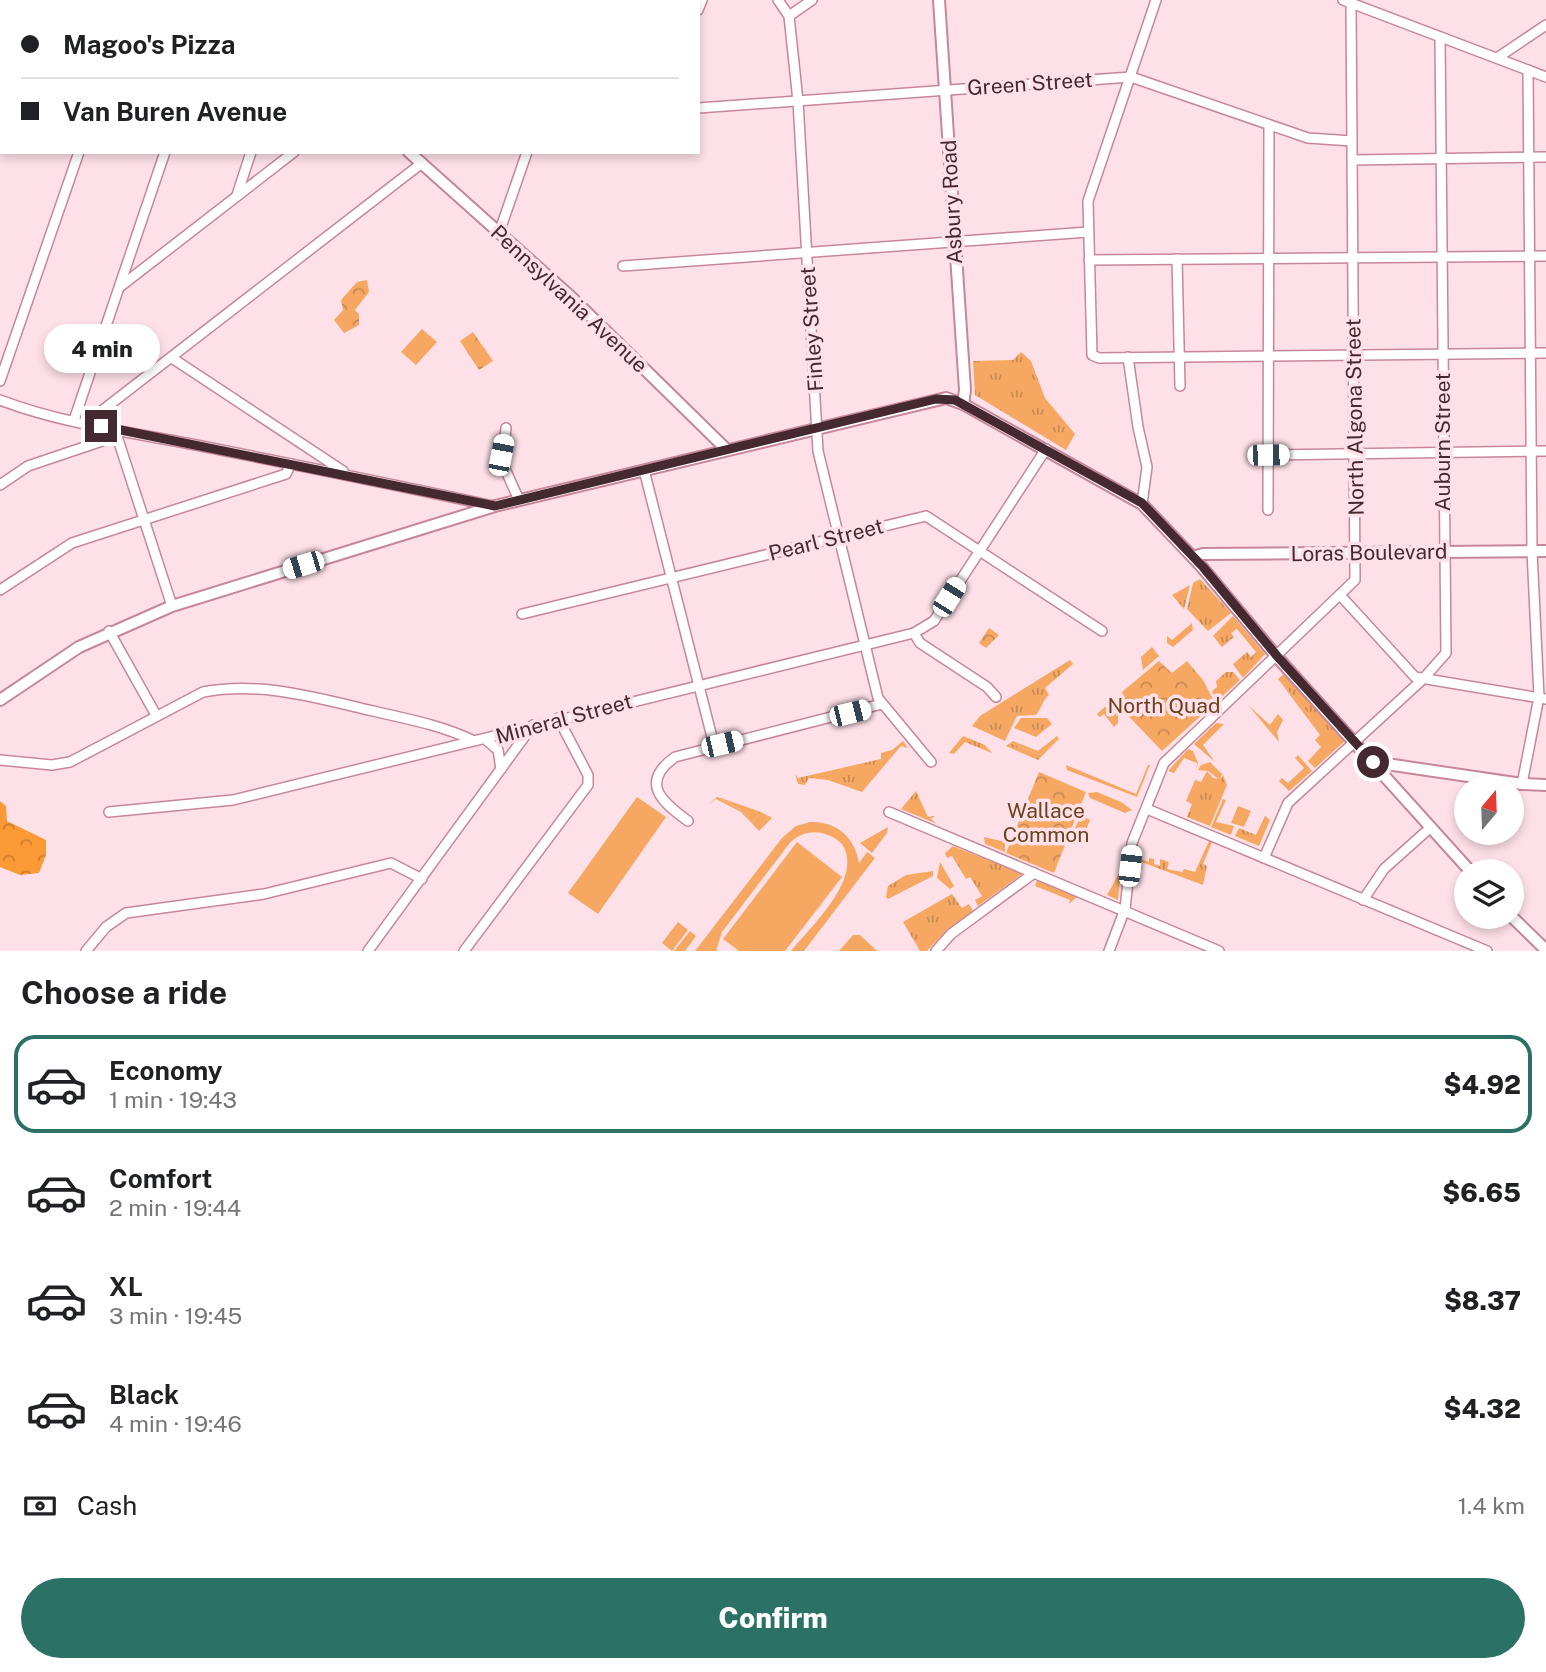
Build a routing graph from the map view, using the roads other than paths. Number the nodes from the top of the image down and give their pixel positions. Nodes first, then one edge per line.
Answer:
1 (778, 0) edge
2 (812, 0) edge
3 (939, 0) edge
4 (1156, 0) edge
5 (1347, 1) edge
6 (789, 16) junction
7 (1546, 25) edge
8 (1440, 37) junction
9 (1497, 58) junction
10 (1528, 70) junction
11 (1131, 77) junction
12 (1546, 77) edge
13 (946, 90) junction
14 (798, 101) junction
15 (700, 108) edge
16 (1269, 126) junction
17 (1352, 141) junction
18 (78, 154) edge
19 (165, 154) edge
20 (250, 154) edge
21 (291, 154) edge
22 (411, 154) edge
23 (526, 154) edge
24 (1530, 157) junction
25 (1546, 157) edge
26 (1441, 158) junction
27 (1353, 160) junction
28 (422, 163) junction
29 (237, 197) junction
30 (1088, 232) junction
31 (499, 233) junction
32 (954, 242) junction
33 (807, 253) junction
34 (1532, 256) junction
35 (1546, 256) edge
36 (1353, 257) junction
37 (1441, 257) junction
38 (1270, 258) junction
39 (1177, 259) junction
40 (1089, 260) junction
41 (623, 266) dead end
42 (120, 287) junction
43 (1443, 353) junction
44 (1532, 353) junction
45 (1546, 353) edge
46 (1179, 355) junction
47 (1267, 355) junction
48 (1355, 355) junction
49 (1128, 357) junction
50 (172, 358) junction
51 (0, 381) edge
52 (1180, 386) dead end
53 (0, 400) edge
54 (963, 404) junction
55 (75, 420) junction
56 (86, 423) junction
57 (818, 426) junction
58 (506, 428) dead end
59 (115, 429) junction
60 (726, 449) junction
61 (1046, 449) junction
62 (1532, 452) junction
63 (1546, 452) edge
64 (1444, 453) junction
65 (1356, 454) junction
66 (1268, 455) junction
67 (291, 464) junction
68 (644, 470) junction
69 (347, 474) junction
70 (0, 485) edge
71 (519, 500) junction
72 (1142, 503) junction
73 (495, 506) junction
74 (1268, 510) dead end
75 (142, 519) junction
76 (838, 538) junction
77 (979, 550) junction
78 (1532, 551) junction
79 (1546, 551) edge
80 (1443, 552) junction
81 (1357, 554) junction
82 (1193, 558) junction
83 (670, 579) junction
84 (0, 590) edge
85 (1340, 595) junction
86 (172, 606) junction
87 (522, 614) dead end
88 (108, 631) junction
89 (1102, 631) dead end
90 (914, 634) junction
91 (866, 644) junction
92 (1277, 656) junction
93 (1423, 679) junction
94 (697, 684) junction
95 (996, 697) dead end
96 (1542, 698) edge
97 (0, 700) edge
98 (882, 704) junction
99 (156, 715) junction
100 (558, 718) junction
101 (533, 725) junction
102 (472, 740) junction
103 (485, 740) junction
104 (1355, 741) junction
105 (714, 745) junction
106 (0, 761) edge
107 (931, 762) dead end
108 (1373, 762) junction
109 (501, 772) junction
110 (1461, 775) edge
111 (1524, 775) edge
112 (1524, 784) edge
113 (1546, 784) edge
114 (1147, 809) junction
115 (110, 812) dead end
116 (889, 812) dead end
117 (688, 821) dead end
118 (1431, 827) junction
119 (1264, 858) junction
120 (1459, 859) edge
121 (1034, 873) junction
122 (422, 879) junction
123 (1363, 900) junction
124 (1125, 909) junction
125 (1522, 929) edge
126 (1539, 948) edge
127 (86, 951) edge
128 (368, 951) edge
129 (464, 951) edge
130 (936, 951) edge
131 (1110, 951) edge
132 (1219, 951) edge
133 (1487, 951) edge

1 - 6 street, Finley Street
2 - 6 street
3 - 13 main road, Asbury Road
4 - 11 street
5 - 8 street
5 - 17 street, North Algona Street
6 - 14 street, Finley Street
7 - 9 street
8 - 9 street
8 - 26 street, Auburn Street
9 - 10 street
10 - 12 street
10 - 24 street
11 - 13 street, Green Street
11 - 16 street, Green Street
11 - 30 street
13 - 14 street, Green Street
13 - 32 main road, Asbury Road
14 - 15 street, Green Street
14 - 33 street, Finley Street
16 - 17 street, Green Street
16 - 38 street
17 - 27 street, North Algona Street
18 - 51 street
19 - 42 street
20 - 29 street
21 - 29 street
22 - 28 main road, Pennsylvania Avenue
23 - 31 street
24 - 25 street
24 - 26 street
24 - 34 street
26 - 27 street
26 - 37 street, Auburn Street
27 - 36 street, North Algona Street
28 - 31 main road, Pennsylvania Avenue
28 - 50 street
29 - 42 street
30 - 32 street
30 - 40 street
31 - 60 main road, Pennsylvania Avenue
32 - 33 street
32 - 54 main road, Asbury Road
33 - 41 street
33 - 57 street, Finley Street
34 - 35 street
34 - 37 street
34 - 44 street
36 - 37 street
36 - 38 street
36 - 48 street, North Algona Street
37 - 43 street, Auburn Street
38 - 39 street
38 - 47 street
39 - 40 street
39 - 46 street
40 - 49 street
42 - 55 street
43 - 44 street
43 - 48 street
43 - 64 street, Auburn Street
44 - 45 street
44 - 62 street
46 - 47 street
46 - 49 street
46 - 52 street
47 - 48 street
47 - 66 street
48 - 65 street, North Algona Street
49 - 72 street
50 - 56 street
50 - 69 street
53 - 55 street
54 - 57 main road
54 - 61 main road
55 - 56 street
56 - 59 street
57 - 60 main road
57 - 76 street, Finley Street
58 - 71 street
59 - 67 street
59 - 70 street
59 - 75 street
60 - 68 main road
61 - 72 main road
61 - 77 street
62 - 63 street
62 - 64 street
62 - 78 street
64 - 65 street
64 - 80 street, Auburn Street
65 - 66 street
65 - 81 street, North Algona Street
66 - 74 street
67 - 69 street
67 - 75 street
68 - 71 main road
68 - 83 street
69 - 73 street
71 - 73 main road
72 - 82 main road
73 - 86 main road
75 - 84 street
75 - 86 street
76 - 77 street, Pearl Street
76 - 83 street, Pearl Street
76 - 91 street, Finley Street
77 - 89 street, Pearl Street
77 - 90 street
78 - 79 main road, Loras Boulevard
78 - 80 main road, Loras Boulevard
78 - 96 street
80 - 81 main road, Loras Boulevard
80 - 93 street, Auburn Street
81 - 82 main road, Loras Boulevard
81 - 85 street, North Algona Street
82 - 92 main road
83 - 87 street, Pearl Street
83 - 94 street
85 - 92 street, North Algona Street
85 - 93 street
86 - 88 main road
88 - 97 main road
88 - 99 street
90 - 91 street, Mineral Street
90 - 95 street
91 - 94 street, Mineral Street
91 - 98 street, Finley Street
92 - 104 main road
92 - 114 street, North Algona Street
93 - 96 street
93 - 104 street, Auburn Street
94 - 100 street, Mineral Street
94 - 105 street
96 - 111 street
98 - 105 street
98 - 107 street, Finley Street
99 - 102 street
99 - 106 street
100 - 101 street, Mineral Street
100 - 129 street
101 - 103 street, Mineral Street
101 - 109 street
102 - 103 street, Mineral Street
102 - 115 street, Mineral Street
103 - 109 street
104 - 108 main road
104 - 119 street, Auburn Street
105 - 117 street
108 - 110 main road
108 - 118 main road
109 - 122 street
112 - 113 main road
114 - 119 street
114 - 124 street, North Algona Street
116 - 121 street
118 - 120 main road
118 - 123 street
119 - 123 street
121 - 124 street
121 - 130 street
122 - 127 street
122 - 128 street
123 - 133 street
124 - 131 street, North Algona Street
124 - 132 street
125 - 126 main road

